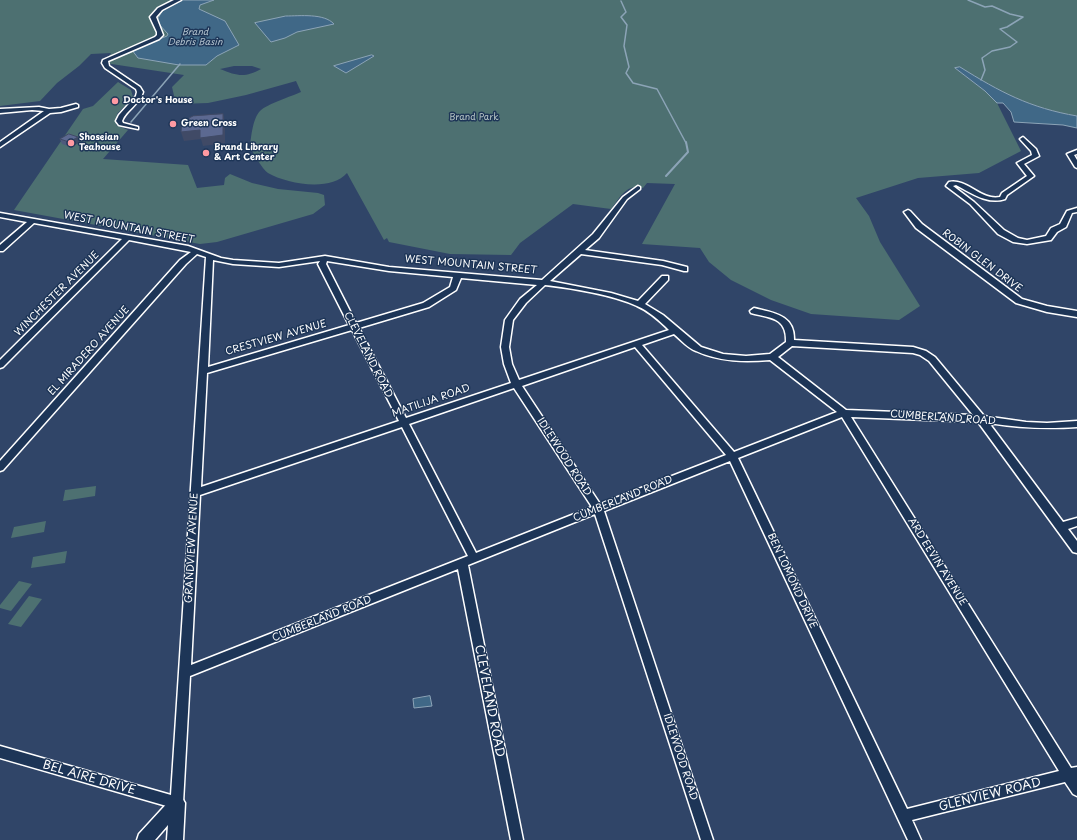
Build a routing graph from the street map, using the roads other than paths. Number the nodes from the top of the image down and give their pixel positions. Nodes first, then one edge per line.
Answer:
1 (178, 0) edge
2 (76, 106) dead end
3 (0, 111) edge
4 (48, 111) junction
5 (136, 128) dead end
6 (1023, 139) dead end
7 (0, 145) edge
8 (1073, 153) edge
9 (1077, 166) edge
10 (638, 188) dead end
11 (1077, 210) edge
12 (908, 212) dead end
13 (0, 215) edge
14 (33, 220) junction
15 (128, 237) junction
16 (0, 249) edge
17 (196, 251) junction
18 (578, 251) junction
19 (210, 256) junction
20 (325, 258) junction
21 (684, 269) dead end
22 (458, 274) junction
23 (665, 278) dead end
24 (545, 282) junction
25 (640, 304) junction
26 (754, 311) dead end
27 (1077, 314) edge
28 (354, 327) junction
29 (675, 331) junction
30 (790, 343) junction
31 (637, 344) junction
32 (772, 357) junction
33 (0, 366) edge
34 (203, 371) junction
35 (516, 384) junction
36 (844, 413) junction
37 (981, 419) junction
38 (404, 422) junction
39 (1077, 424) edge
40 (732, 456) junction
41 (0, 467) edge
42 (195, 493) junction
43 (598, 509) junction
44 (1077, 522) edge
45 (1060, 527) junction
46 (1077, 549) edge
47 (474, 558) junction
48 (462, 563) junction
49 (185, 673) junction
50 (0, 752) edge
51 (1073, 775) edge
52 (1077, 790) edge
53 (177, 803) junction
54 (904, 816) junction
55 (145, 840) edge
56 (175, 840) edge
57 (517, 840) edge
58 (707, 840) edge
59 (915, 840) edge

1 - 5 street
2 - 4 street
3 - 4 street
4 - 7 street
6 - 11 street
8 - 9 street
10 - 18 street, IDLEWOOD ROAD
12 - 27 street, ROBIN GLEN DRIVE
13 - 14 street, WEST MOUNTAIN STREET
14 - 15 street, WEST MOUNTAIN STREET
14 - 16 street
15 - 17 street, WEST MOUNTAIN STREET
15 - 33 street, WINCHESTER AVENUE
17 - 19 street, WEST MOUNTAIN STREET
17 - 41 street, EL MIRADERO AVENUE
18 - 21 street
18 - 24 street, IDLEWOOD ROAD
19 - 20 street, WEST MOUNTAIN STREET
19 - 34 street, GRANDVIEW AVENUE
20 - 22 street, WEST MOUNTAIN STREET
20 - 28 street, CLEVELAND ROAD
22 - 24 street, WEST MOUNTAIN STREET
22 - 28 street, CRESTVIEW AVENUE
23 - 25 street
24 - 25 street, WEST MOUNTAIN STREET
24 - 35 street, IDLEWOOD ROAD
25 - 29 street, WEST MOUNTAIN STREET
26 - 30 street
28 - 34 street, CRESTVIEW AVENUE
28 - 38 street, CLEVELAND ROAD
29 - 31 street, MATILIJA ROAD
29 - 32 street, WEST MOUNTAIN STREET
30 - 32 street
30 - 37 street
31 - 35 street, MATILIJA ROAD
31 - 40 street, BEN LOMOND DRIVE
32 - 36 street, ARD EEVIN AVENUE
34 - 42 street, GRANDVIEW AVENUE
35 - 38 street, MATILIJA ROAD
35 - 43 street, IDLEWOOD ROAD
36 - 37 street, CUMBERLAND ROAD
36 - 40 street, CUMBERLAND ROAD
36 - 51 street, ARD EEVIN AVENUE
37 - 39 street, CUMBERLAND ROAD
37 - 45 street
38 - 42 street, MATILIJA ROAD
38 - 47 street, CLEVELAND ROAD
40 - 43 street, CUMBERLAND ROAD
40 - 54 street, BEN LOMOND DRIVE
42 - 49 street, GRANDVIEW AVENUE
43 - 47 street, CUMBERLAND ROAD
43 - 58 street, IDLEWOOD ROAD
44 - 45 street
45 - 46 street
47 - 48 street, CUMBERLAND ROAD
48 - 49 street, CUMBERLAND ROAD
48 - 57 street, CLEVELAND ROAD
49 - 53 street, GRANDVIEW AVENUE
50 - 53 street, BEL AIRE DRIVE
51 - 52 street, ARD EEVIN AVENUE
51 - 54 street, GLENVIEW ROAD
53 - 55 street
53 - 56 street, GRANDVIEW AVENUE
54 - 59 street, BEN LOMOND DRIVE

